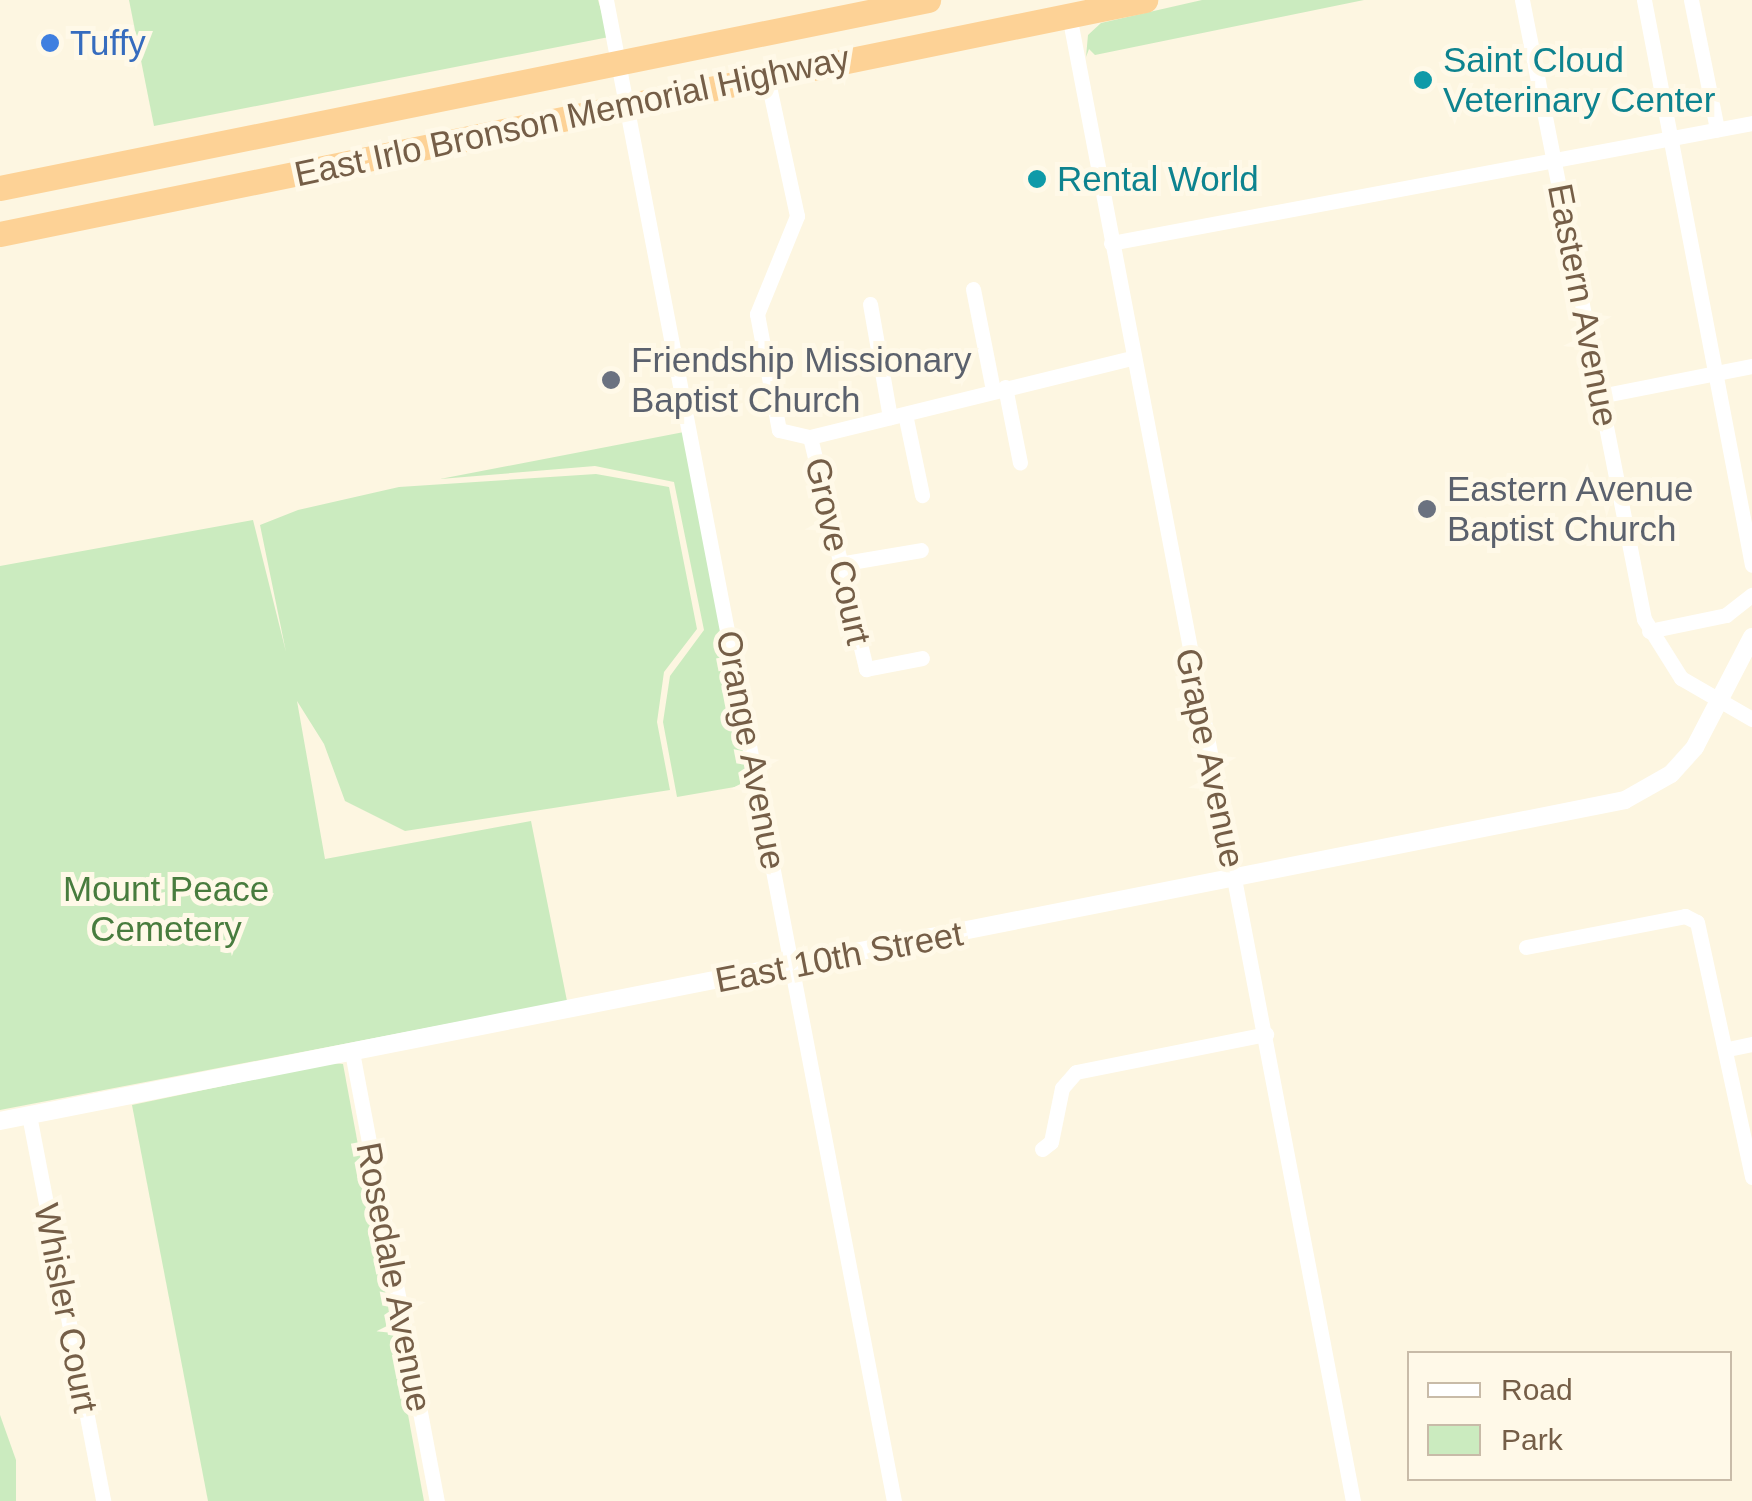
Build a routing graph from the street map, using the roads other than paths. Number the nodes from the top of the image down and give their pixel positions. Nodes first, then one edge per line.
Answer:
1 (606, 0) edge
2 (928, 0) edge
3 (1145, 0) edge
4 (1522, 0) edge
5 (1644, 0) edge
6 (1692, 0) edge
7 (1076, 8) edge
8 (618, 62) junction
9 (767, 77) junction
10 (626, 105) junction
11 (1752, 122) edge
12 (1717, 129) junction
13 (1672, 137) junction
14 (1555, 158) junction
15 (0, 188) edge
16 (0, 234) edge
17 (1111, 244) junction
18 (973, 289) dead end
19 (870, 304) dead end
20 (1132, 358) junction
21 (1752, 366) edge
22 (1715, 374) junction
23 (999, 389) junction
24 (1600, 396) junction
25 (898, 415) junction
26 (810, 437) junction
27 (1020, 463) dead end
28 (922, 495) dead end
29 (922, 550) dead end
30 (845, 563) junction
31 (1752, 565) edge
32 (1752, 595) edge
33 (1649, 632) junction
34 (1752, 637) edge
35 (922, 658) dead end
36 (1716, 698) junction
37 (1752, 719) edge
38 (1235, 878) junction
39 (1526, 947) dead end
40 (791, 966) junction
41 (1266, 1034) junction
42 (1752, 1044) edge
43 (1728, 1049) junction
44 (352, 1052) junction
45 (29, 1115) junction
46 (0, 1121) edge
47 (1042, 1149) dead end
48 (1752, 1176) edge
49 (103, 1501) edge
50 (436, 1501) edge
51 (894, 1501) edge
52 (1353, 1501) edge

1 - 8 street, Orange Avenue
2 - 8 highway, East Irlo Bronson Memorial Highway
3 - 7 highway, East Irlo Bronson Memorial Highway
4 - 14 street, Eastern Avenue
5 - 13 street
6 - 12 street
7 - 9 highway, East Irlo Bronson Memorial Highway
7 - 17 street, Grape Avenue
8 - 10 street, Orange Avenue
8 - 15 highway, East Irlo Bronson Memorial Highway
9 - 10 highway, East Irlo Bronson Memorial Highway
9 - 26 street
10 - 16 highway, East Irlo Bronson Memorial Highway
10 - 40 street, Orange Avenue
11 - 12 street
12 - 13 street
13 - 14 street
13 - 22 street
14 - 17 street
14 - 24 street, Eastern Avenue
17 - 20 street, Grape Avenue
18 - 23 street
19 - 25 street
20 - 23 street
20 - 38 street, Grape Avenue
21 - 22 street
22 - 24 street
22 - 31 street
23 - 25 street
23 - 27 street
24 - 33 street, Eastern Avenue
25 - 26 street
25 - 28 street
26 - 30 street, Grove Court
29 - 30 street
30 - 35 street, Grove Court
32 - 33 street
33 - 36 street, Eastern Avenue
34 - 36 street
36 - 37 street, Eastern Avenue
36 - 38 street, East 10th Street
38 - 40 street, East 10th Street
38 - 41 street, Grape Avenue
39 - 43 street
40 - 44 street, East 10th Street
40 - 51 street, Orange Avenue
41 - 47 street
41 - 52 street, Grape Avenue
42 - 43 street
43 - 48 street
44 - 45 street, East 10th Street
44 - 50 street, Rosedale Avenue
45 - 46 street, East 10th Street
45 - 49 street, Whisler Court

